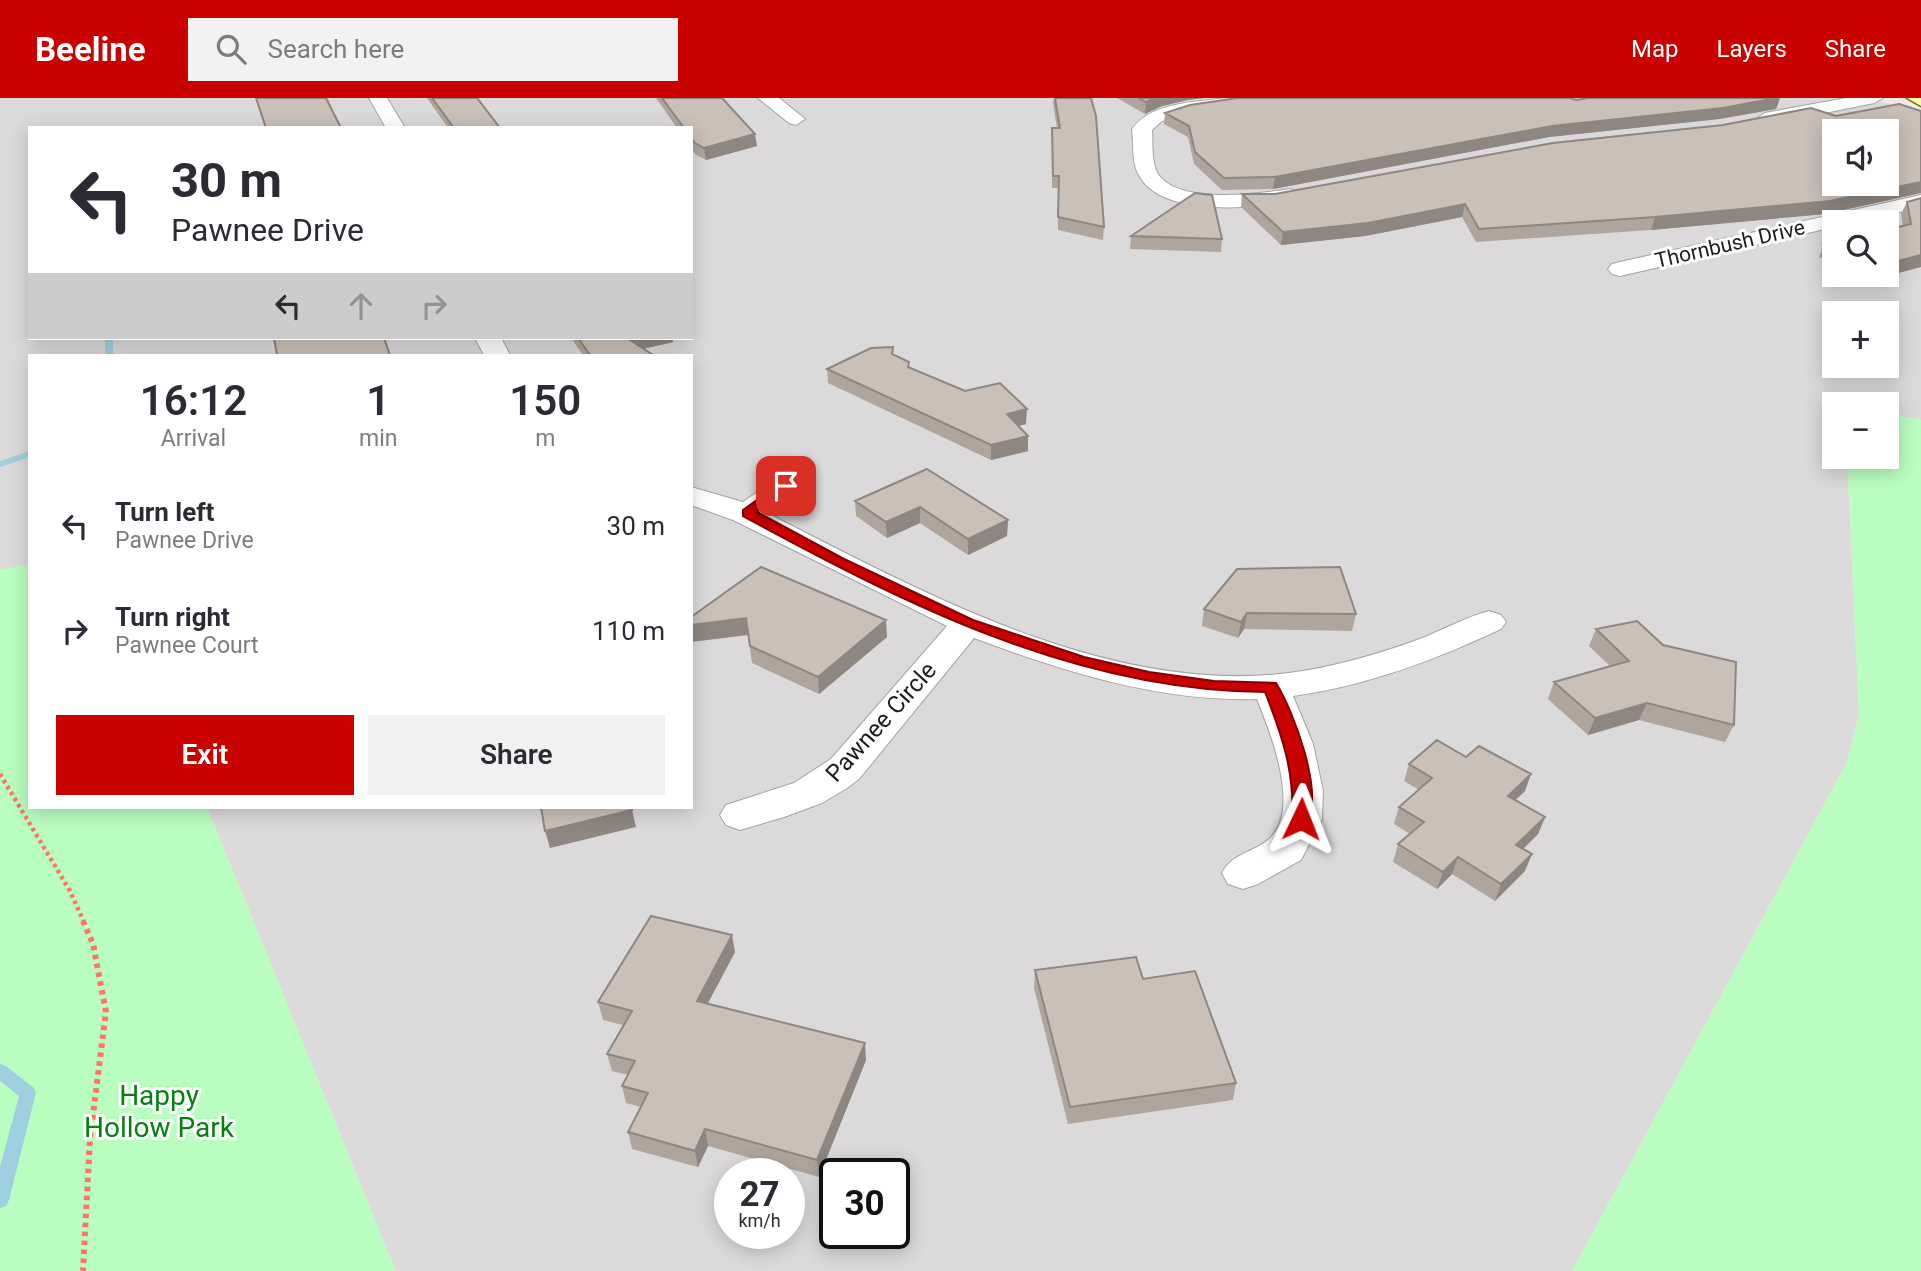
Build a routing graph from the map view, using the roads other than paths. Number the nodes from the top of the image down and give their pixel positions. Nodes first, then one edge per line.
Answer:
1 (378, 98) edge
2 (767, 98) edge
3 (1262, 98) edge
4 (1874, 98) edge
5 (1916, 98) edge
6 (1921, 100) edge
7 (796, 120) dead end
8 (1745, 123) edge
9 (395, 126) edge
10 (1312, 190) edge
11 (1921, 201) edge
12 (1620, 269) dead end
13 (786, 486) dead end
14 (693, 497) edge
15 (747, 513) junction
16 (1489, 622) dead end
17 (968, 623) junction
18 (1271, 687) junction
19 (740, 815) dead end
20 (1243, 873) dead end

1 - 9 street
2 - 7 street
3 - 10 street
4 - 8 street
5 - 6 main road
11 - 12 street, Thornbush Drive
13 - 15 street
14 - 15 street
15 - 17 street
16 - 18 street
17 - 18 street
17 - 19 street, Pawnee Circle
18 - 20 street

